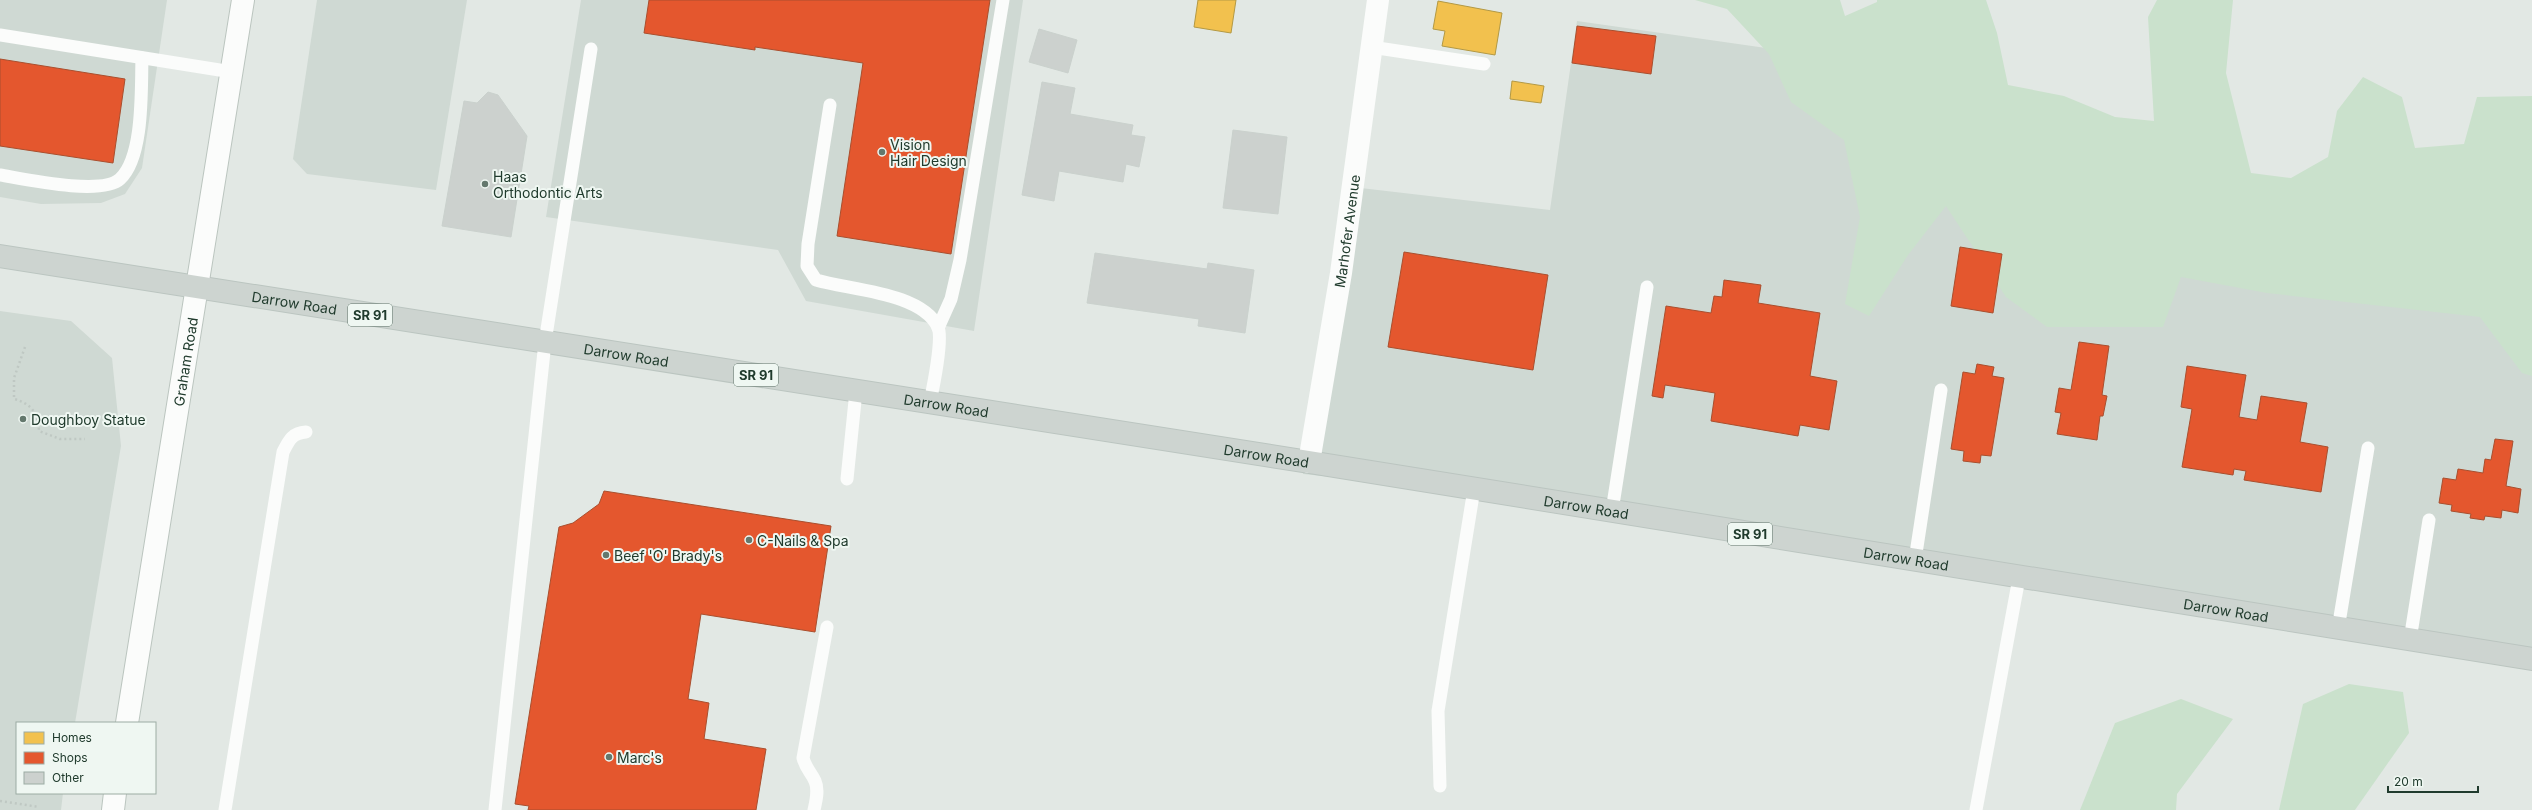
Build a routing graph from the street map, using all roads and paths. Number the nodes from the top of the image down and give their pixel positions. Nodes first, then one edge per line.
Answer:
1 (243, 0) edge
2 (1003, 0) edge
3 (1378, 0) edge
4 (0, 35) edge
5 (1371, 48) junction
6 (591, 49) dead end
7 (142, 58) junction
8 (1484, 64) dead end
9 (232, 72) junction
10 (830, 105) dead end
11 (0, 175) edge
12 (0, 256) edge
13 (195, 287) junction
14 (1647, 287) dead end
15 (938, 328) junction
16 (545, 342) junction
17 (25, 347) dead end
18 (1941, 390) dead end
19 (856, 391) junction
20 (930, 402) junction
21 (306, 432) dead end
22 (85, 439) dead end
23 (2368, 448) dead end
24 (1309, 462) junction
25 (846, 479) dead end
26 (1474, 489) junction
27 (1612, 511) junction
28 (2428, 520) dead end
29 (1915, 560) junction
30 (2019, 578) junction
31 (827, 627) dead end
32 (2338, 629) junction
33 (2410, 640) junction
34 (2532, 659) edge
35 (127, 722) edge
36 (1440, 786) dead end
37 (116, 794) edge
38 (0, 801) edge
39 (39, 807) dead end
40 (113, 810) edge
41 (225, 810) edge
42 (495, 810) edge
43 (814, 810) edge
44 (1976, 810) edge

1 - 9 main road, Graham Road
2 - 15 lane
3 - 5 main road, Marhofer Avenue
4 - 7 lane
5 - 8 lane
5 - 24 main road, Marhofer Avenue
6 - 16 lane
7 - 9 lane
7 - 11 lane
9 - 13 main road, Graham Road
10 - 15 lane
12 - 13 main road, Darrow Road / SR 91
13 - 16 main road, Darrow Road / SR 91
13 - 35 main road, Graham Road
14 - 27 lane
15 - 20 lane
16 - 19 main road, Darrow Road / SR 91
16 - 42 lane
17 - 22 path
18 - 29 lane
19 - 20 main road, Darrow Road / SR 91
19 - 25 lane
20 - 24 main road, Darrow Road / SR 91
21 - 41 lane
23 - 32 lane
24 - 26 main road, Darrow Road / SR 91
26 - 27 main road, Darrow Road / SR 91
26 - 36 lane
27 - 29 main road, Darrow Road / SR 91
28 - 33 lane
29 - 30 main road, Darrow Road / SR 91
30 - 32 main road, Darrow Road / SR 91
30 - 44 lane
31 - 43 lane
32 - 33 main road, Darrow Road / SR 91
33 - 34 main road, Darrow Road / SR 91
37 - 40 main road
38 - 39 path

